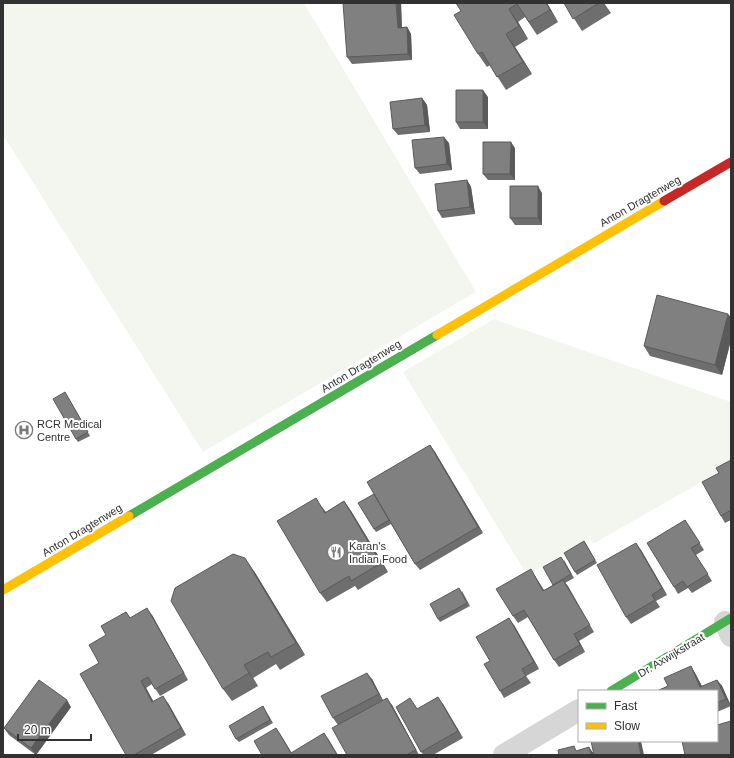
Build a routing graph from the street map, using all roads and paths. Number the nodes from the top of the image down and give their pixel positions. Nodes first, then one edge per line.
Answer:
1 (731, 162) edge
2 (3, 590) edge
3 (729, 626) edge
4 (613, 690) edge
5 (578, 711) edge
6 (504, 755) edge

1 - 2 main road, Anton Dragtenweg
3 - 4 main road, Dr. Axwijkstraat
5 - 6 street

